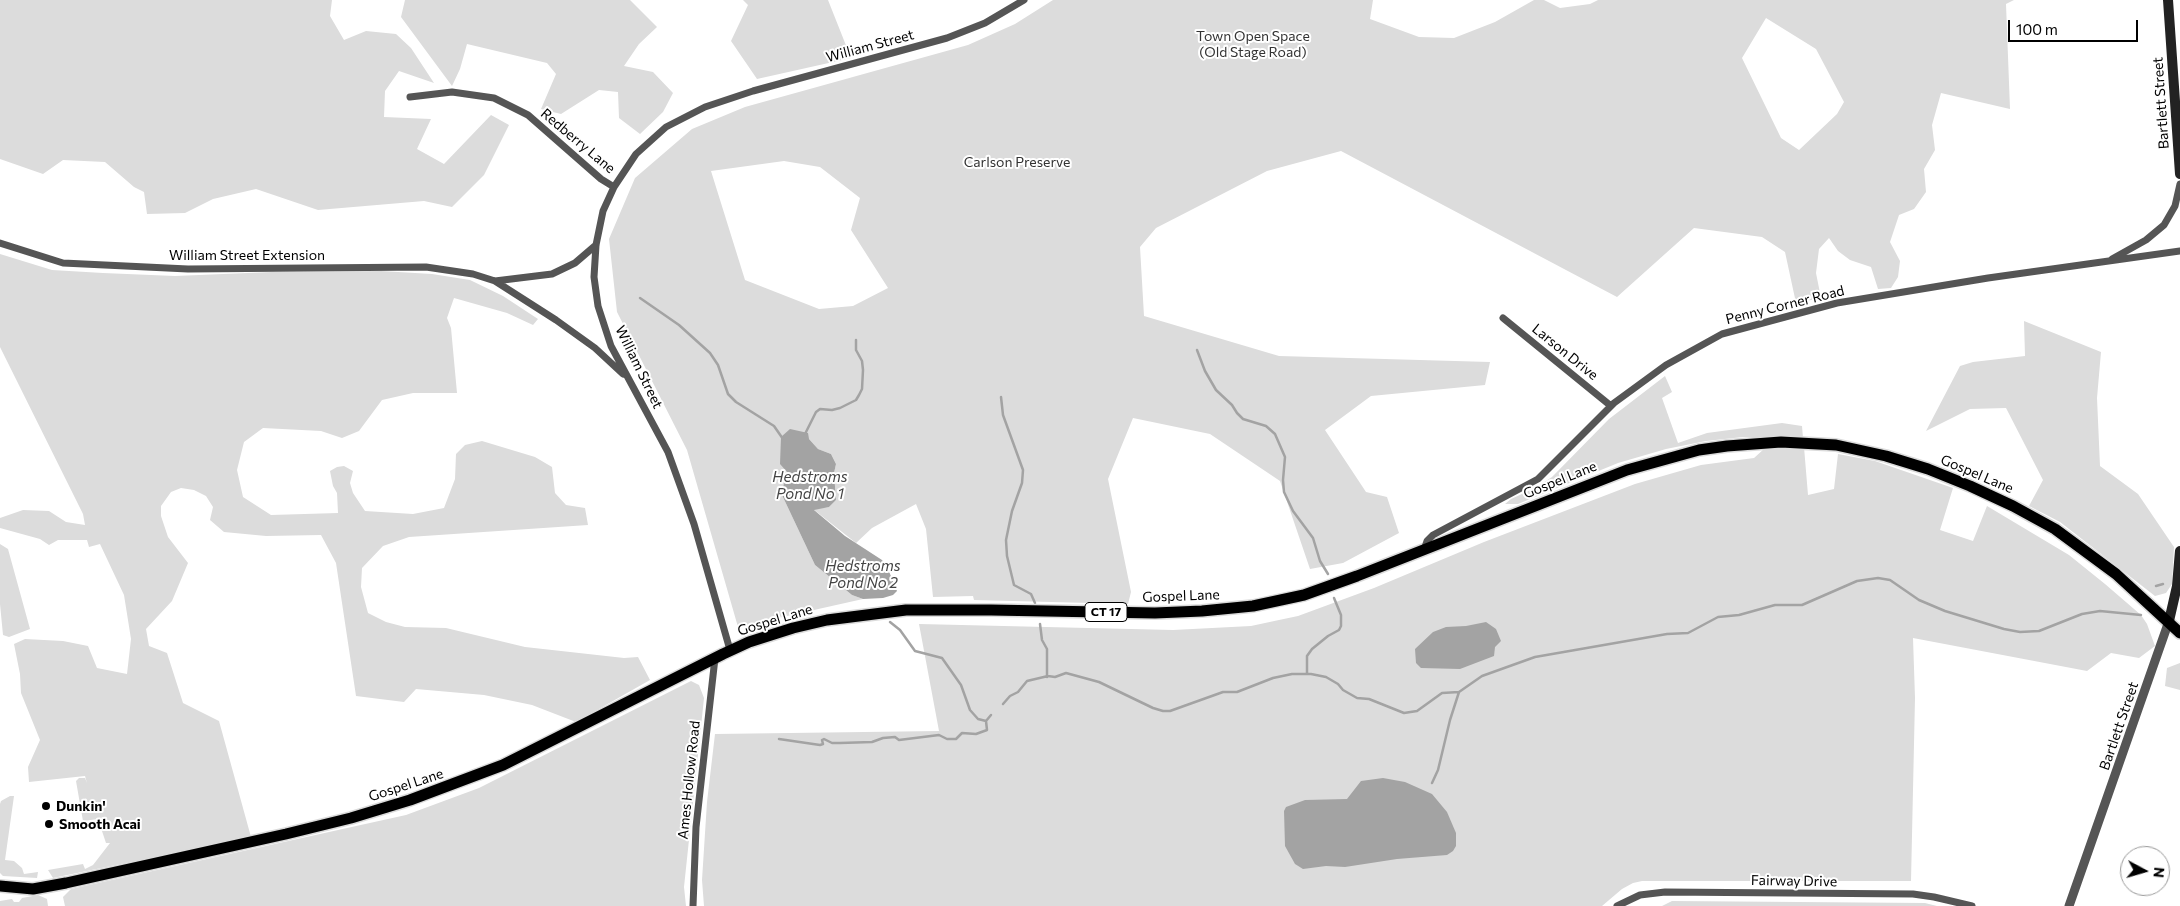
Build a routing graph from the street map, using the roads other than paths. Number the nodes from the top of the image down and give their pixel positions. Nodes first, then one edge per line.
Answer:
1 (1024, 0) edge
2 (2168, 0) edge
3 (410, 97) dead end
4 (2180, 174) edge
5 (2180, 184) edge
6 (614, 187) junction
7 (0, 243) edge
8 (596, 245) junction
9 (2180, 252) edge
10 (2106, 262) junction
11 (495, 281) junction
12 (1503, 318) dead end
13 (627, 378) junction
14 (1611, 406) junction
15 (1424, 550) junction
16 (2180, 551) edge
17 (2169, 621) junction
18 (2180, 633) edge
19 (730, 650) junction
20 (715, 658) junction
21 (0, 886) edge
22 (694, 906) edge
23 (1617, 906) edge
24 (1972, 906) edge
25 (2069, 906) edge

1 - 6 street, William Street
2 - 4 main road, Bartlett Street
3 - 6 street, Redberry Lane
5 - 10 street, Penny Corner Road
6 - 8 street, William Street
7 - 11 street, William Street Extension
8 - 11 street, William Street Extension
8 - 13 street, William Street
9 - 10 street, Penny Corner Road
10 - 14 street, Penny Corner Road
11 - 13 street, William Street Extension
12 - 14 street, Larson Drive
13 - 19 street, William Street
14 - 15 street, Penny Corner Road
15 - 17 main road, Gospel Lane / CT 17
15 - 19 main road, Gospel Lane / CT 17
16 - 17 main road, Bartlett Street
17 - 18 main road, Gospel Lane / CT 17
17 - 25 street, Bartlett Street
19 - 20 main road, Gospel Lane / CT 17
20 - 21 main road, Gospel Lane / CT 17
20 - 22 street, Ames Hollow Road
23 - 24 street, Fairway Drive

